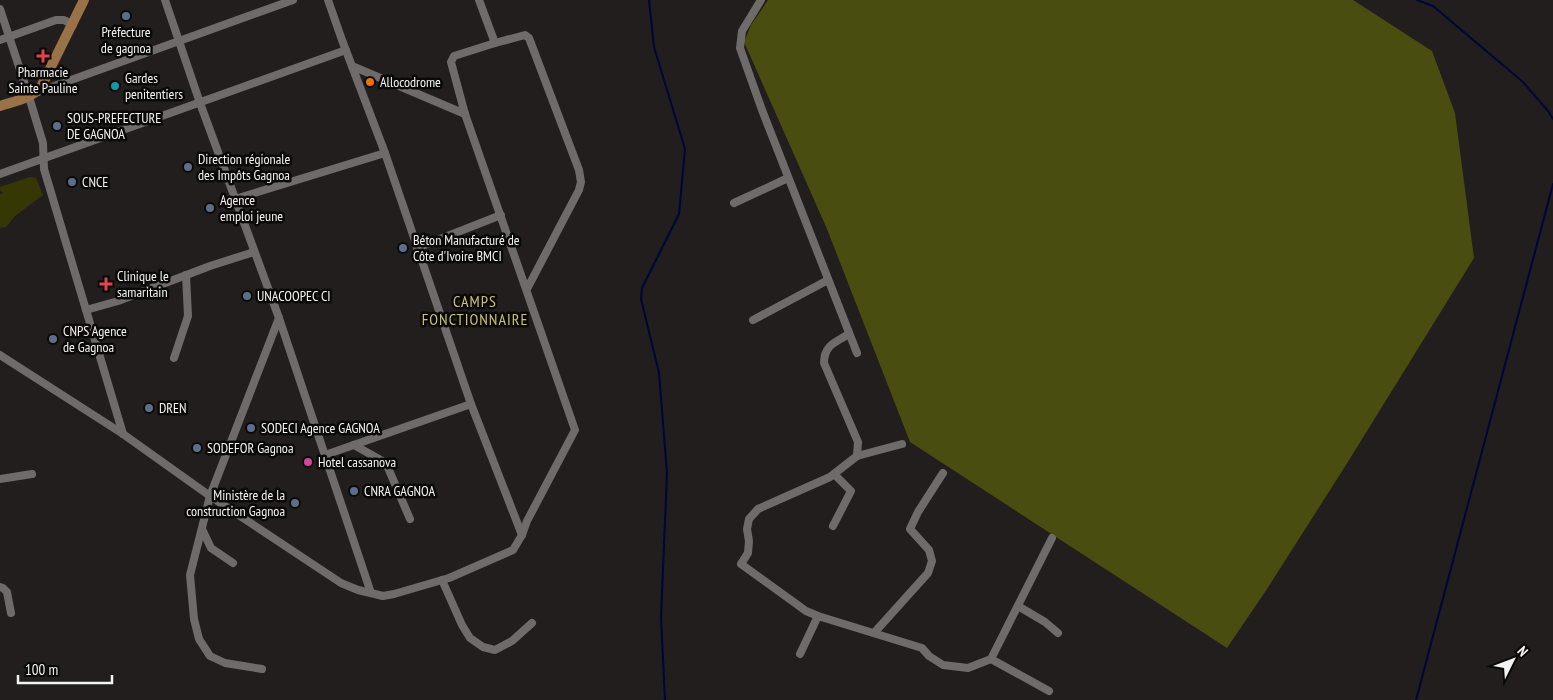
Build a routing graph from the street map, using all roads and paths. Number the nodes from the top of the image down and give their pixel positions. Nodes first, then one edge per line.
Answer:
1 (84, 0) edge
2 (165, 0) edge
3 (293, 0) edge
4 (328, 0) edge
5 (479, 0) edge
6 (758, 1) edge
7 (0, 10) edge
8 (73, 25) junction
9 (9, 37) junction
10 (0, 40) edge
11 (179, 42) junction
12 (495, 43) junction
13 (346, 50) junction
14 (352, 66) junction
15 (32, 95) junction
16 (200, 103) junction
17 (0, 106) edge
18 (465, 114) junction
19 (384, 153) junction
20 (42, 160) junction
21 (0, 174) edge
22 (788, 178) junction
23 (235, 199) junction
24 (734, 203) dead end
25 (501, 215) junction
26 (417, 248) junction
27 (254, 252) junction
28 (186, 275) junction
29 (828, 280) junction
30 (527, 289) junction
31 (86, 310) junction
32 (279, 318) junction
33 (753, 320) dead end
34 (849, 334) junction
35 (857, 353) dead end
36 (0, 355) edge
37 (174, 358) dead end
38 (471, 404) junction
39 (123, 434) junction
40 (902, 444) dead end
41 (354, 445) junction
42 (326, 455) junction
43 (857, 456) junction
44 (943, 473) dead end
45 (32, 474) dead end
46 (834, 474) junction
47 (0, 479) edge
48 (210, 496) junction
49 (410, 519) dead end
50 (833, 526) dead end
51 (202, 529) junction
52 (522, 535) junction
53 (1052, 538) dead end
54 (233, 563) dead end
55 (442, 580) junction
56 (0, 587) edge
57 (371, 593) junction
58 (1018, 606) junction
59 (11, 613) dead end
60 (818, 616) junction
61 (532, 623) dead end
62 (874, 633) junction
63 (1058, 633) dead end
64 (800, 654) dead end
65 (991, 659) junction
66 (262, 669) dead end
67 (1049, 691) dead end

1 - 8 main road
2 - 11 street
3 - 11 street
4 - 13 street
5 - 12 street
6 - 22 street
7 - 9 street
8 - 9 street
8 - 15 main road
9 - 10 street
9 - 15 street
11 - 15 street
11 - 16 street
12 - 18 street
12 - 30 street
13 - 14 street
13 - 16 street
14 - 18 street
14 - 19 street
15 - 17 main road
15 - 20 street
16 - 20 street
16 - 23 street
18 - 25 street
19 - 23 street
19 - 26 street
20 - 21 street
20 - 31 street
22 - 24 street
22 - 29 street
23 - 27 street
25 - 26 street
25 - 30 street
26 - 38 street
27 - 28 street
27 - 32 street
28 - 31 street
28 - 37 street
29 - 33 street
29 - 34 street
30 - 52 street
31 - 39 street
32 - 42 street
32 - 48 street
34 - 35 street
34 - 43 street
36 - 39 street
38 - 41 street
38 - 52 street
39 - 48 street
40 - 43 street
41 - 42 street
41 - 49 street
42 - 57 street
43 - 46 street
44 - 62 street
45 - 47 street
46 - 50 street
46 - 60 street
48 - 51 street
48 - 57 street
51 - 54 street
51 - 66 street
52 - 55 street
53 - 58 street
55 - 57 street
55 - 61 street
56 - 59 street
58 - 63 street
58 - 65 street
60 - 62 street
60 - 64 street
62 - 65 street
65 - 67 street

